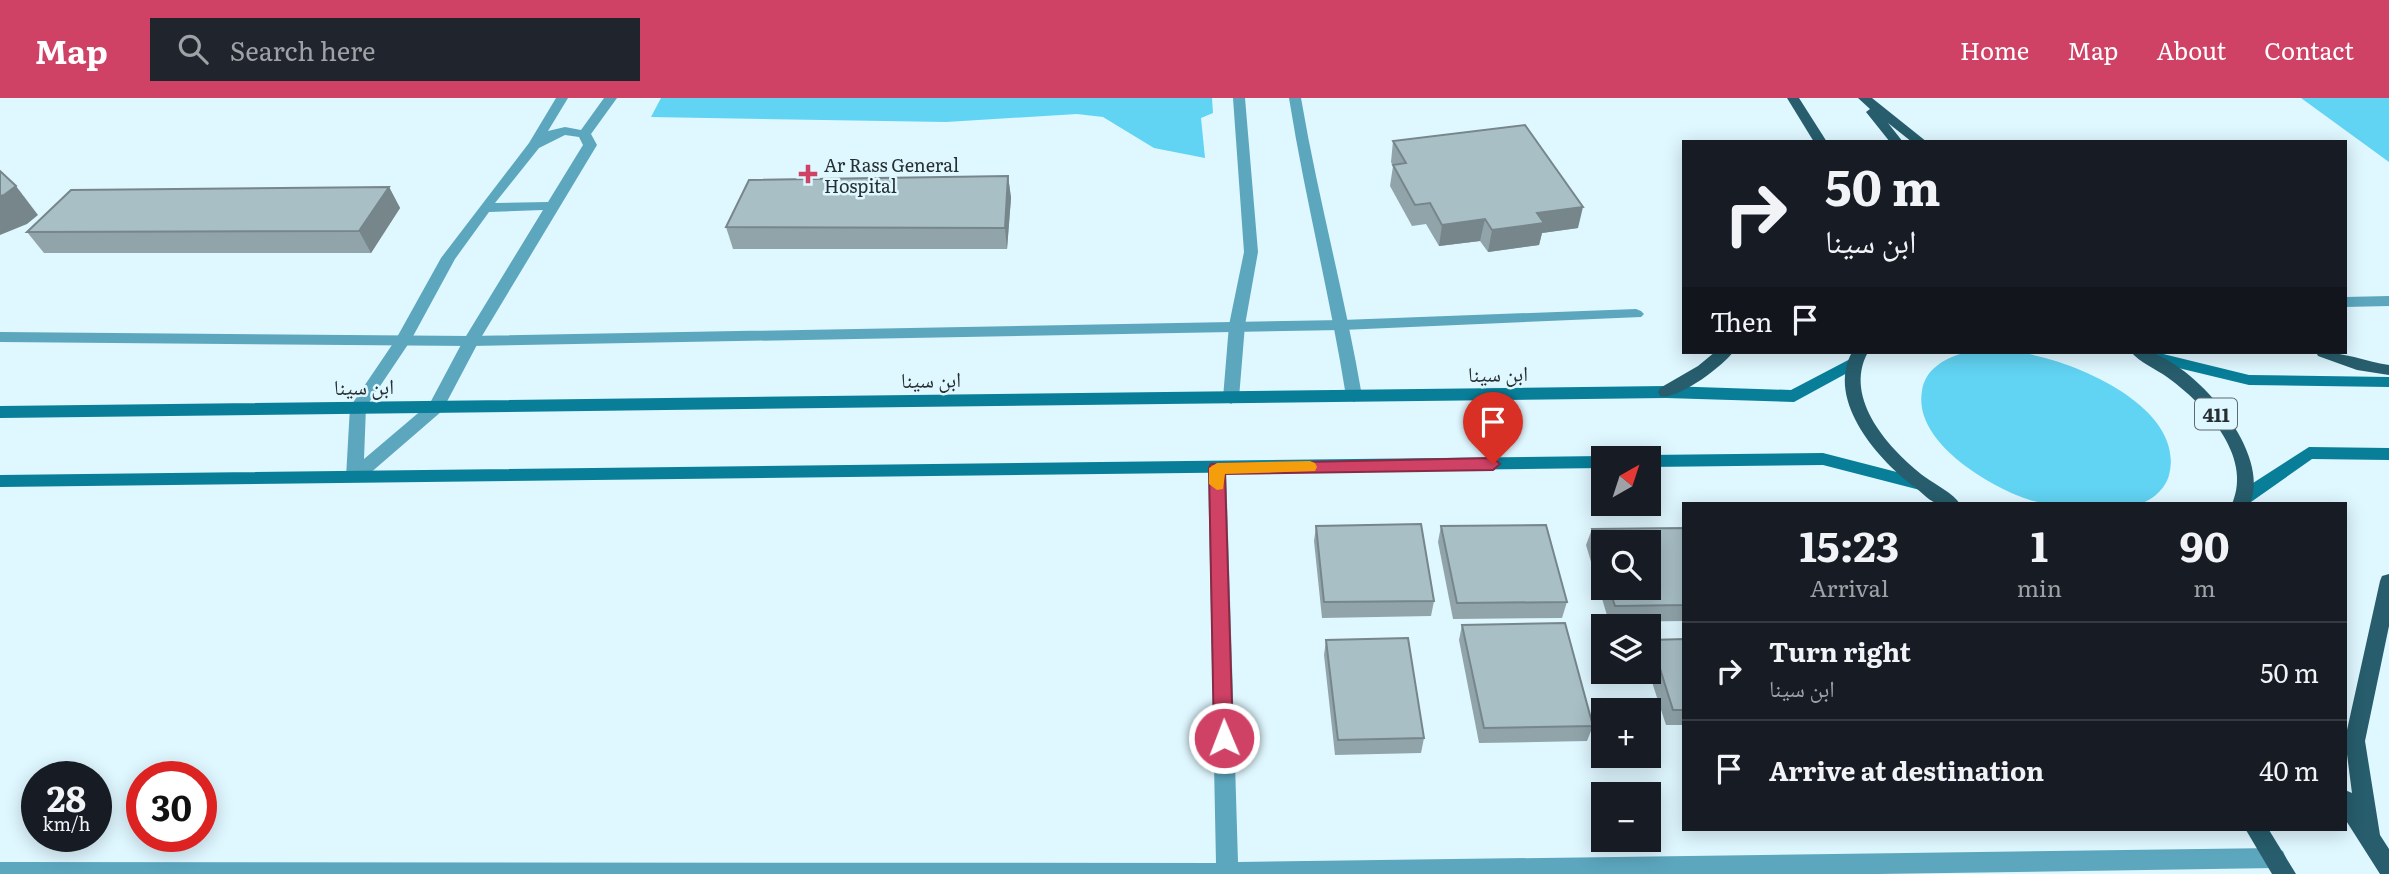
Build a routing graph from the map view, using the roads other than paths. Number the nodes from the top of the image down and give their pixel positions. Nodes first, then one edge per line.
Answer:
1 (562, 98) edge
2 (611, 98) edge
3 (1239, 98) edge
4 (1295, 98) edge
5 (1793, 98) edge
6 (1862, 98) edge
7 (584, 134) junction
8 (1820, 140) edge
9 (1895, 140) edge
10 (1918, 140) edge
11 (534, 145) junction
12 (551, 206) junction
13 (485, 208) junction
14 (2389, 301) edge
15 (2347, 302) edge
16 (1636, 314) dead end
17 (1237, 325) junction
18 (1342, 325) junction
19 (0, 337) edge
20 (402, 340) junction
21 (471, 341) junction
22 (1723, 354) edge
23 (2142, 354) edge
24 (2330, 354) edge
25 (1857, 357) edge
26 (2389, 370) edge
27 (2389, 382) edge
28 (1666, 392) junction
29 (1354, 396) junction
30 (1231, 398) junction
31 (358, 407) junction
32 (436, 407) junction
33 (0, 412) edge
34 (2389, 454) edge
35 (1661, 461) edge
36 (1591, 462) edge
37 (1217, 468) junction
38 (355, 477) junction
39 (0, 481) edge
40 (1920, 484) junction
41 (2243, 500) edge
42 (1948, 502) edge
43 (2389, 582) edge
44 (2347, 803) edge
45 (2258, 831) edge
46 (2370, 841) junction
47 (2280, 866) edge
48 (2389, 868) edge
49 (0, 872) edge
50 (1227, 874) edge

1 - 11 street
2 - 7 street
3 - 17 street
4 - 18 street
5 - 8 main road
6 - 9 main road
6 - 10 main road
7 - 11 street
7 - 12 street
11 - 13 street
12 - 13 street
12 - 21 street
13 - 20 street
14 - 15 street
16 - 18 street
17 - 18 street
17 - 21 street
17 - 30 street
18 - 29 street
19 - 20 street
20 - 21 street
20 - 31 street
21 - 32 street
22 - 28 main road
23 - 27 street
23 - 41 main road, 411
24 - 26 main road
25 - 28 street, ابن سينا
25 - 40 main road
28 - 29 street, ابن سينا
29 - 30 street, ابن سينا
30 - 32 street, ابن سينا
31 - 32 street, ابن سينا
31 - 33 street, ابن سينا
31 - 38 street
32 - 38 street
34 - 41 street
35 - 40 street
36 - 37 street
37 - 38 street
37 - 50 street
38 - 39 street
40 - 42 main road
43 - 46 main road
44 - 46 main road
45 - 47 main road
46 - 48 main road
47 - 50 street
49 - 50 street

